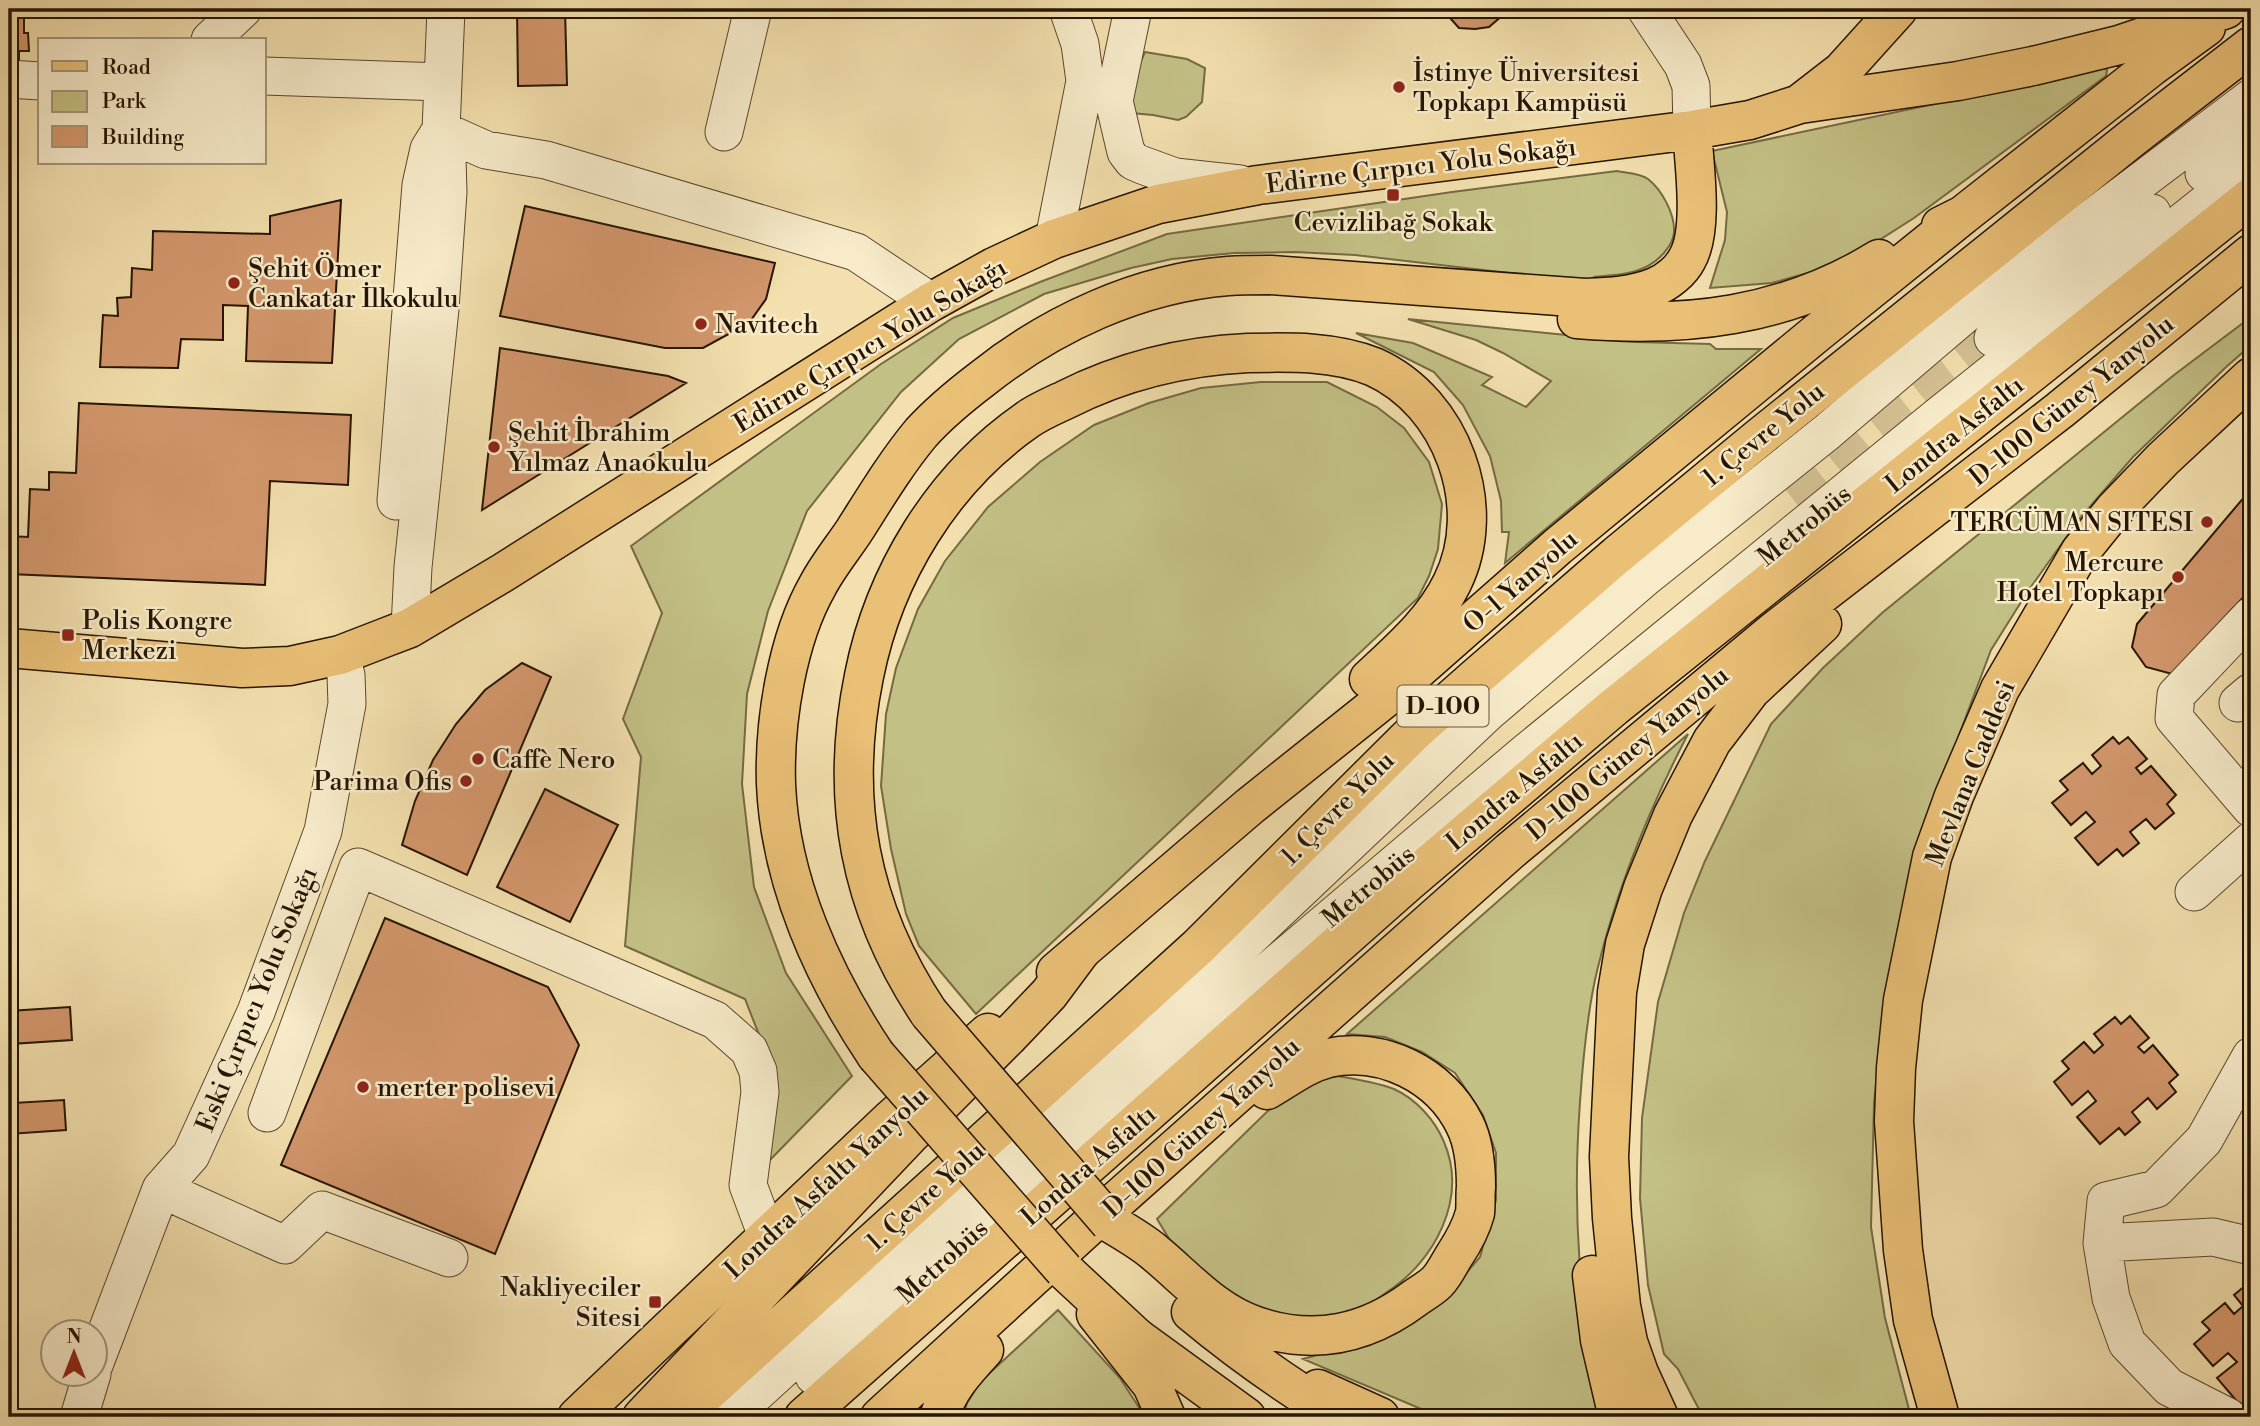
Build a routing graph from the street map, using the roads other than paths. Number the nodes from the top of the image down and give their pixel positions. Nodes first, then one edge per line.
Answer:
1 (243, 9) edge
2 (446, 9) edge
3 (753, 9) edge
4 (1068, 9) edge
5 (1133, 9) edge
6 (1646, 9) edge
7 (1899, 9) edge
8 (2226, 9) edge
9 (2232, 9) edge
10 (212, 38) edge
11 (2251, 46) edge
12 (266, 76) edge
13 (9, 79) edge
14 (38, 81) edge
15 (443, 82) junction
16 (1920, 86) junction
17 (2251, 98) edge
18 (1800, 104) junction
19 (441, 130) junction
20 (1692, 130) junction
21 (724, 132) dead end
22 (2251, 136) edge
23 (2251, 167) edge
24 (1258, 185) junction
25 (2251, 197) edge
26 (1963, 215) junction
27 (1054, 239) junction
28 (2251, 254) edge
29 (1386, 284) junction
30 (930, 302) junction
31 (1993, 338) tunnel mouth
32 (2251, 377) edge
33 (2060, 410) junction
34 (2251, 616) edge
35 (397, 633) junction
36 (9, 648) edge
37 (340, 654) junction
38 (1250, 806) junction
39 (2251, 808) edge
40 (2251, 841) edge
41 (2194, 892) dead end
42 (1081, 951) junction
43 (1617, 992) junction
44 (2251, 1056) edge
45 (267, 1113) dead end
46 (1201, 1126) junction
47 (161, 1189) junction
48 (1110, 1223) junction
49 (767, 1236) junction
50 (2102, 1243) junction
51 (2251, 1245) edge
52 (449, 1258) dead end
53 (1064, 1270) junction
54 (1029, 1282) junction
55 (108, 1327) edge
56 (1136, 1337) junction
57 (1244, 1354) junction
58 (88, 1388) edge
59 (79, 1417) edge
60 (577, 1417) edge
61 (642, 1417) edge
62 (680, 1417) edge
63 (730, 1417) edge
64 (765, 1417) edge
65 (804, 1417) edge
66 (880, 1417) edge
67 (939, 1417) edge
68 (1166, 1417) edge
69 (1206, 1417) edge
70 (1246, 1417) edge
71 (1339, 1417) edge
72 (1380, 1417) edge
73 (1618, 1417) edge
74 (1659, 1417) edge
75 (1940, 1417) edge
76 (2228, 1417) edge

1 - 10 street
2 - 15 street
3 - 21 street
4 - 27 street
5 - 24 street
6 - 20 street
7 - 16 main road
7 - 18 main road
8 - 16 main road, Edirne Çırpıcı Yolu Sokağı
9 - 26 main road
11 - 62 main road, 1. Çevre Yolu / D-100
12 - 15 street
13 - 14 street
15 - 19 street
16 - 18 main road, Edirne Çırpıcı Yolu Sokağı
17 - 63 street
18 - 20 main road, Edirne Çırpıcı Yolu Sokağı
19 - 30 street
19 - 35 street
20 - 24 main road, Edirne Çırpıcı Yolu Sokağı
20 - 29 main road
22 - 31 street
23 - 64 street, Metrobüs
24 - 27 main road, Edirne Çırpıcı Yolu Sokağı
25 - 65 main road, Londra Asfaltı
26 - 29 main road
26 - 38 main road, O-1 Yanyolu
27 - 30 main road, Edirne Çırpıcı Yolu Sokağı
28 - 33 main road, D-100 Güney Yanyolu
29 - 53 main road, bridge
30 - 35 main road, Edirne Çırpıcı Yolu Sokağı
32 - 75 main road, Mevlana Caddesi
33 - 43 main road
33 - 46 main road, D-100 Güney Yanyolu
34 - 39 street
35 - 37 main road, Edirne Çırpıcı Yolu Sokağı
36 - 37 main road, Edirne Çırpıcı Yolu Sokağı
37 - 47 street, Eski Çırpıcı Yolu Sokağı
38 - 42 main road, O-1 Yanyolu
38 - 48 main road, bridge
40 - 41 street
42 - 49 main road, Londra Asfaltı Yanyolu
42 - 61 main road
43 - 73 main road
43 - 74 main road
44 - 50 street
45 - 49 street
46 - 48 main road
46 - 54 main road, D-100 Güney Yanyolu
47 - 52 street
47 - 55 street, Eski Çırpıcı Yolu Sokağı
48 - 57 main road
49 - 60 main road, Londra Asfaltı Yanyolu
50 - 51 street
50 - 76 street
53 - 56 main road
53 - 68 main road
54 - 66 main road, D-100 Güney Yanyolu
54 - 67 main road
56 - 69 main road
56 - 70 main road
57 - 71 main road
57 - 72 main road
58 - 59 street

